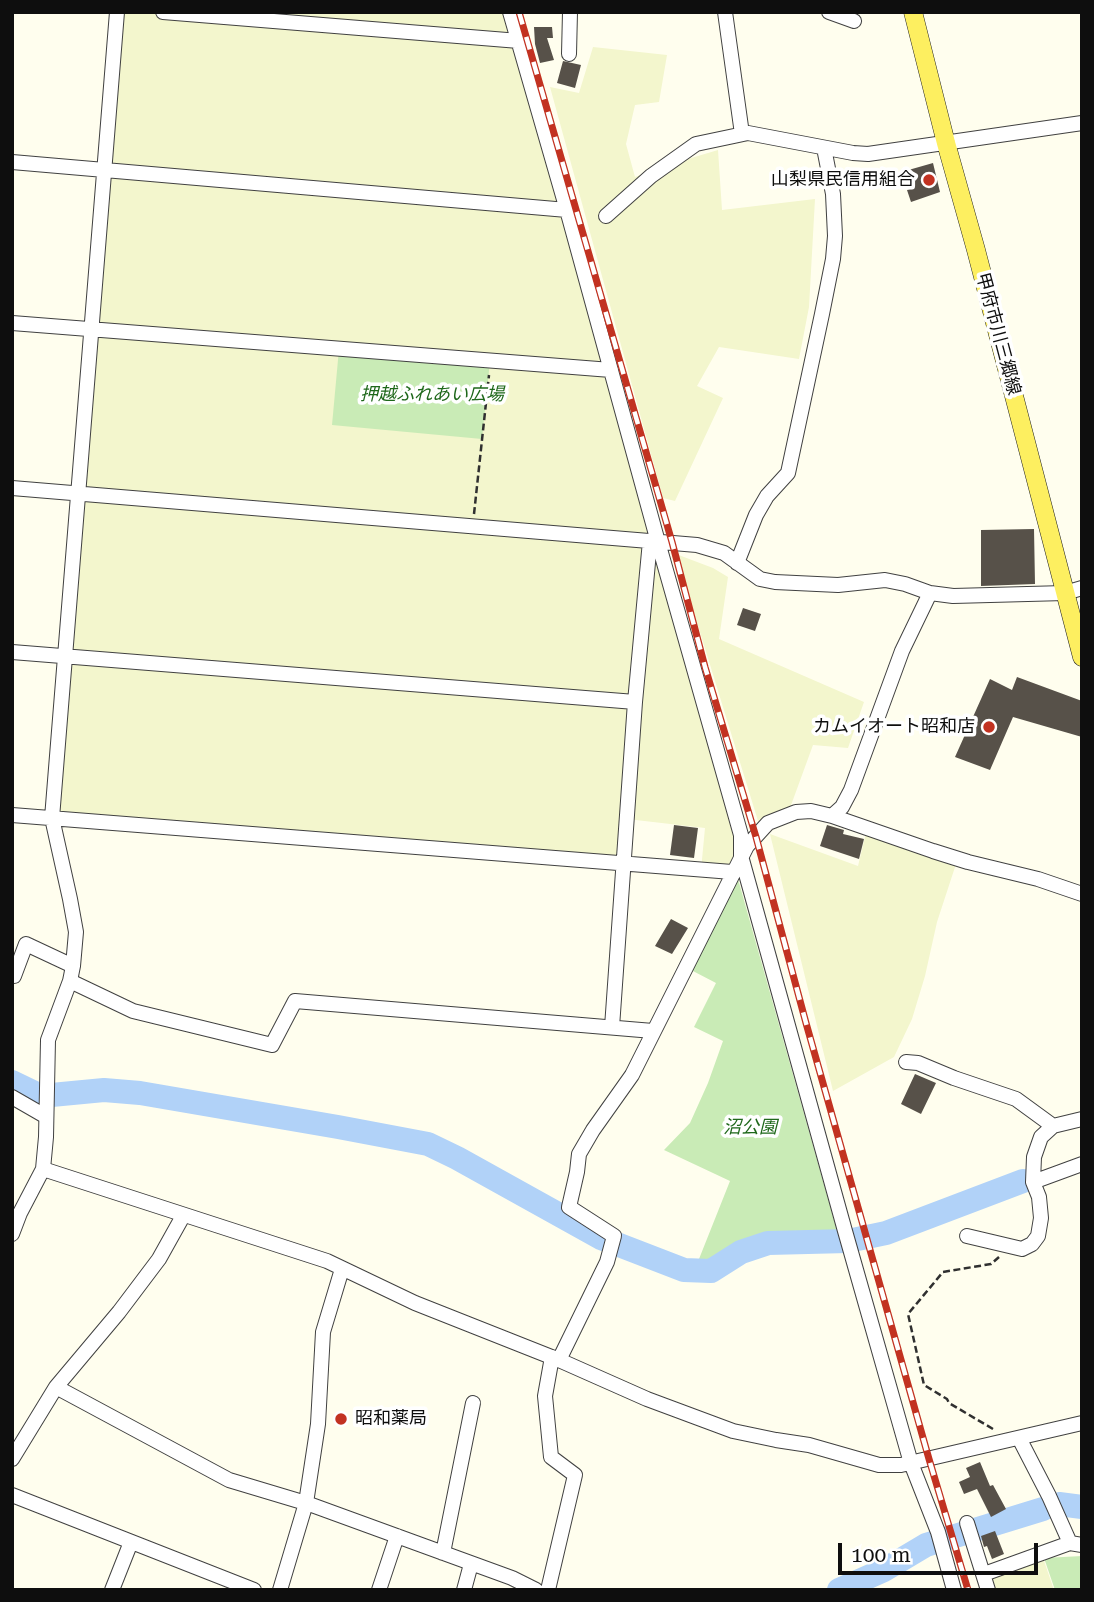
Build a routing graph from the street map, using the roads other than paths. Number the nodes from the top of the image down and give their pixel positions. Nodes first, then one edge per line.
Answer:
1 (117, 12) edge
2 (163, 12) edge
3 (510, 12) edge
4 (570, 12) edge
5 (725, 12) edge
6 (829, 12) edge
7 (913, 12) edge
8 (854, 21) dead end
9 (519, 41) junction
10 (569, 54) dead end
11 (1082, 123) edge
12 (742, 134) junction
13 (946, 143) junction
14 (824, 148) junction
15 (12, 162) edge
16 (104, 170) junction
17 (568, 210) junction
18 (606, 216) dead end
19 (12, 323) edge
20 (90, 330) junction
21 (611, 370) junction
22 (12, 488) edge
23 (79, 494) junction
24 (654, 541) junction
25 (737, 563) junction
26 (1074, 591) edge
27 (930, 593) junction
28 (12, 652) edge
29 (66, 656) junction
30 (1082, 657) edge
31 (635, 702) junction
32 (12, 815) edge
33 (832, 817) junction
34 (52, 818) junction
35 (744, 851) junction
36 (623, 864) junction
37 (732, 872) junction
38 (1082, 894) edge
39 (73, 965) junction
40 (12, 976) edge
41 (70, 981) junction
42 (612, 1027) junction
43 (653, 1031) junction
44 (906, 1062) dead end
45 (12, 1097) edge
46 (46, 1116) junction
47 (1082, 1119) edge
48 (1053, 1126) junction
49 (1082, 1164) edge
50 (43, 1169) junction
51 (1033, 1182) junction
52 (184, 1216) junction
53 (12, 1234) edge
54 (967, 1236) dead end
55 (342, 1269) junction
56 (555, 1359) junction
57 (56, 1387) junction
58 (473, 1403) dead end
59 (1082, 1423) edge
60 (1012, 1440) junction
61 (12, 1459) edge
62 (911, 1463) junction
63 (12, 1495) edge
64 (306, 1503) junction
65 (970, 1530) dead end
66 (397, 1536) junction
67 (131, 1542) junction
68 (1076, 1544) edge
69 (443, 1553) junction
70 (471, 1564) junction
71 (984, 1574) junction
72 (112, 1590) edge
73 (254, 1590) edge
74 (280, 1590) edge
75 (379, 1590) edge
76 (464, 1590) edge
77 (536, 1590) edge
78 (548, 1590) edge
79 (954, 1590) edge
80 (988, 1590) edge

1 - 16 street
2 - 9 street
3 - 9 street
4 - 10 street
5 - 12 street
6 - 8 street
7 - 13 main road, 甲府市川三郷線
9 - 17 street
11 - 13 street
12 - 14 street
12 - 18 street
13 - 14 street
13 - 26 main road, 甲府市川三郷線
14 - 25 street
15 - 16 street
16 - 17 street
16 - 20 street
17 - 21 street
19 - 20 street
20 - 21 street
20 - 23 street
21 - 24 street
22 - 23 street
23 - 24 street
23 - 29 street
24 - 25 street
24 - 31 street
24 - 35 street
25 - 27 street
26 - 27 street
26 - 30 main road, 甲府市川三郷線
27 - 33 street
28 - 29 street
29 - 31 street
29 - 34 street
31 - 36 street
32 - 34 street
33 - 35 street
33 - 38 street
34 - 36 street
34 - 39 street
35 - 37 street
35 - 62 street
36 - 37 street
36 - 42 street
37 - 43 street
39 - 40 street
39 - 41 street
41 - 42 street
41 - 46 street
42 - 43 street
43 - 56 street
44 - 48 street
45 - 46 street
46 - 50 street
47 - 48 street
48 - 51 street
49 - 51 street
50 - 52 street
50 - 53 street
51 - 54 street
52 - 55 street
52 - 57 street
55 - 56 street
55 - 64 street
56 - 62 street
56 - 78 street
57 - 61 street
57 - 64 street
58 - 69 street
59 - 60 street
60 - 62 street
60 - 68 street
62 - 79 street
63 - 67 street
64 - 66 street
64 - 74 street
65 - 71 street
66 - 69 street
66 - 75 street
67 - 72 street
67 - 73 street
68 - 71 street
69 - 70 street
70 - 76 street
70 - 77 street
71 - 80 street

